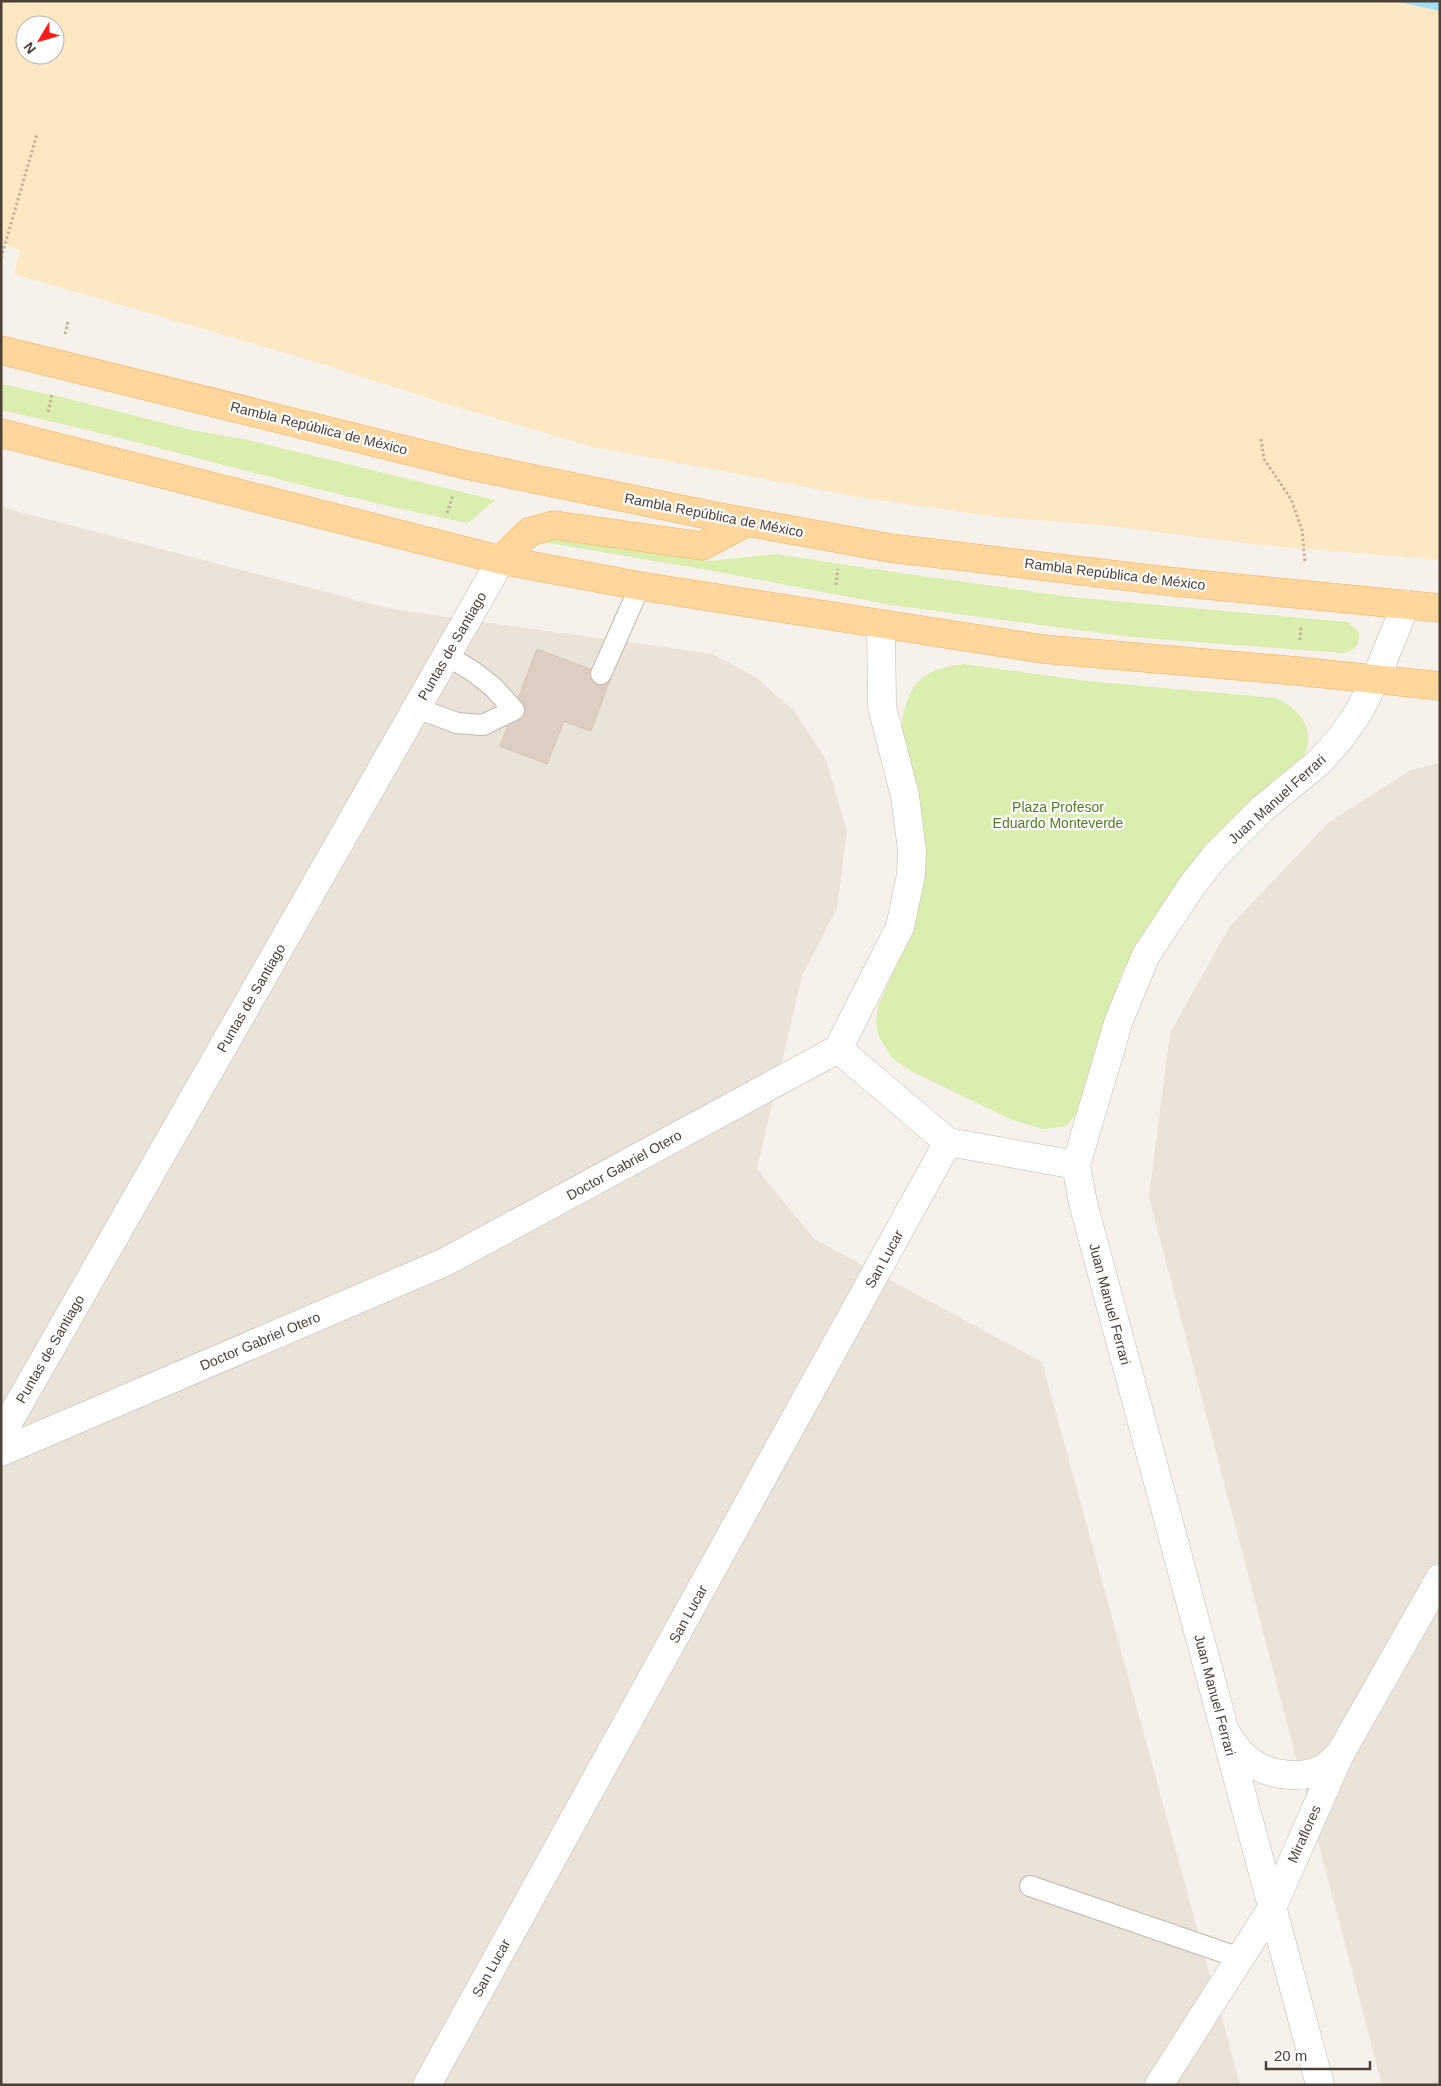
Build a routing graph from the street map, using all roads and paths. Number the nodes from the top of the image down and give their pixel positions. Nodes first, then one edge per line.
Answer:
1 (37, 134) dead end
2 (1, 258) edge
3 (1, 350) edge
4 (1, 433) edge
5 (1261, 439) dead end
6 (747, 522) junction
7 (501, 560) junction
8 (640, 586) junction
9 (1305, 594) junction
10 (1406, 604) junction
11 (1440, 608) edge
12 (881, 625) junction
13 (446, 655) junction
14 (1297, 671) junction
15 (601, 674) dead end
16 (1376, 678) junction
17 (1440, 686) edge
18 (416, 708) junction
19 (838, 1049) junction
20 (948, 1142) junction
21 (1076, 1165) junction
22 (1, 1435) edge
23 (1, 1452) edge
24 (1440, 1578) edge
25 (1224, 1729) junction
26 (1340, 1754) junction
27 (1030, 1886) dead end
28 (1272, 1908) junction
29 (1240, 1958) junction
30 (427, 2085) edge
31 (1159, 2085) edge
32 (1320, 2085) edge

1 - 2 path
3 - 6 main road, Rambla República de México
4 - 7 main road
5 - 9 path
6 - 7 main road
6 - 9 main road, Rambla República de México
7 - 8 main road
7 - 13 street, Puntas de Santiago
8 - 12 main road
8 - 15 lane
9 - 10 main road, Rambla República de México
9 - 14 path
10 - 11 main road, Rambla República de México
10 - 16 street, Juan Manuel Ferrari
12 - 14 main road
12 - 19 street
13 - 18 street, Puntas de Santiago
13 - 18 lane
14 - 16 main road
16 - 17 main road
16 - 21 street, Juan Manuel Ferrari
18 - 22 street, Puntas de Santiago
19 - 20 street
19 - 23 street, Doctor Gabriel Otero
20 - 21 street
20 - 30 street, San Lucar
21 - 25 street, Juan Manuel Ferrari
24 - 26 street, Miraflores
25 - 26 street
25 - 28 street, Juan Manuel Ferrari
26 - 28 street, Miraflores
27 - 29 lane
28 - 29 street, Miraflores
28 - 32 street, Juan Manuel Ferrari
29 - 31 street, Miraflores

